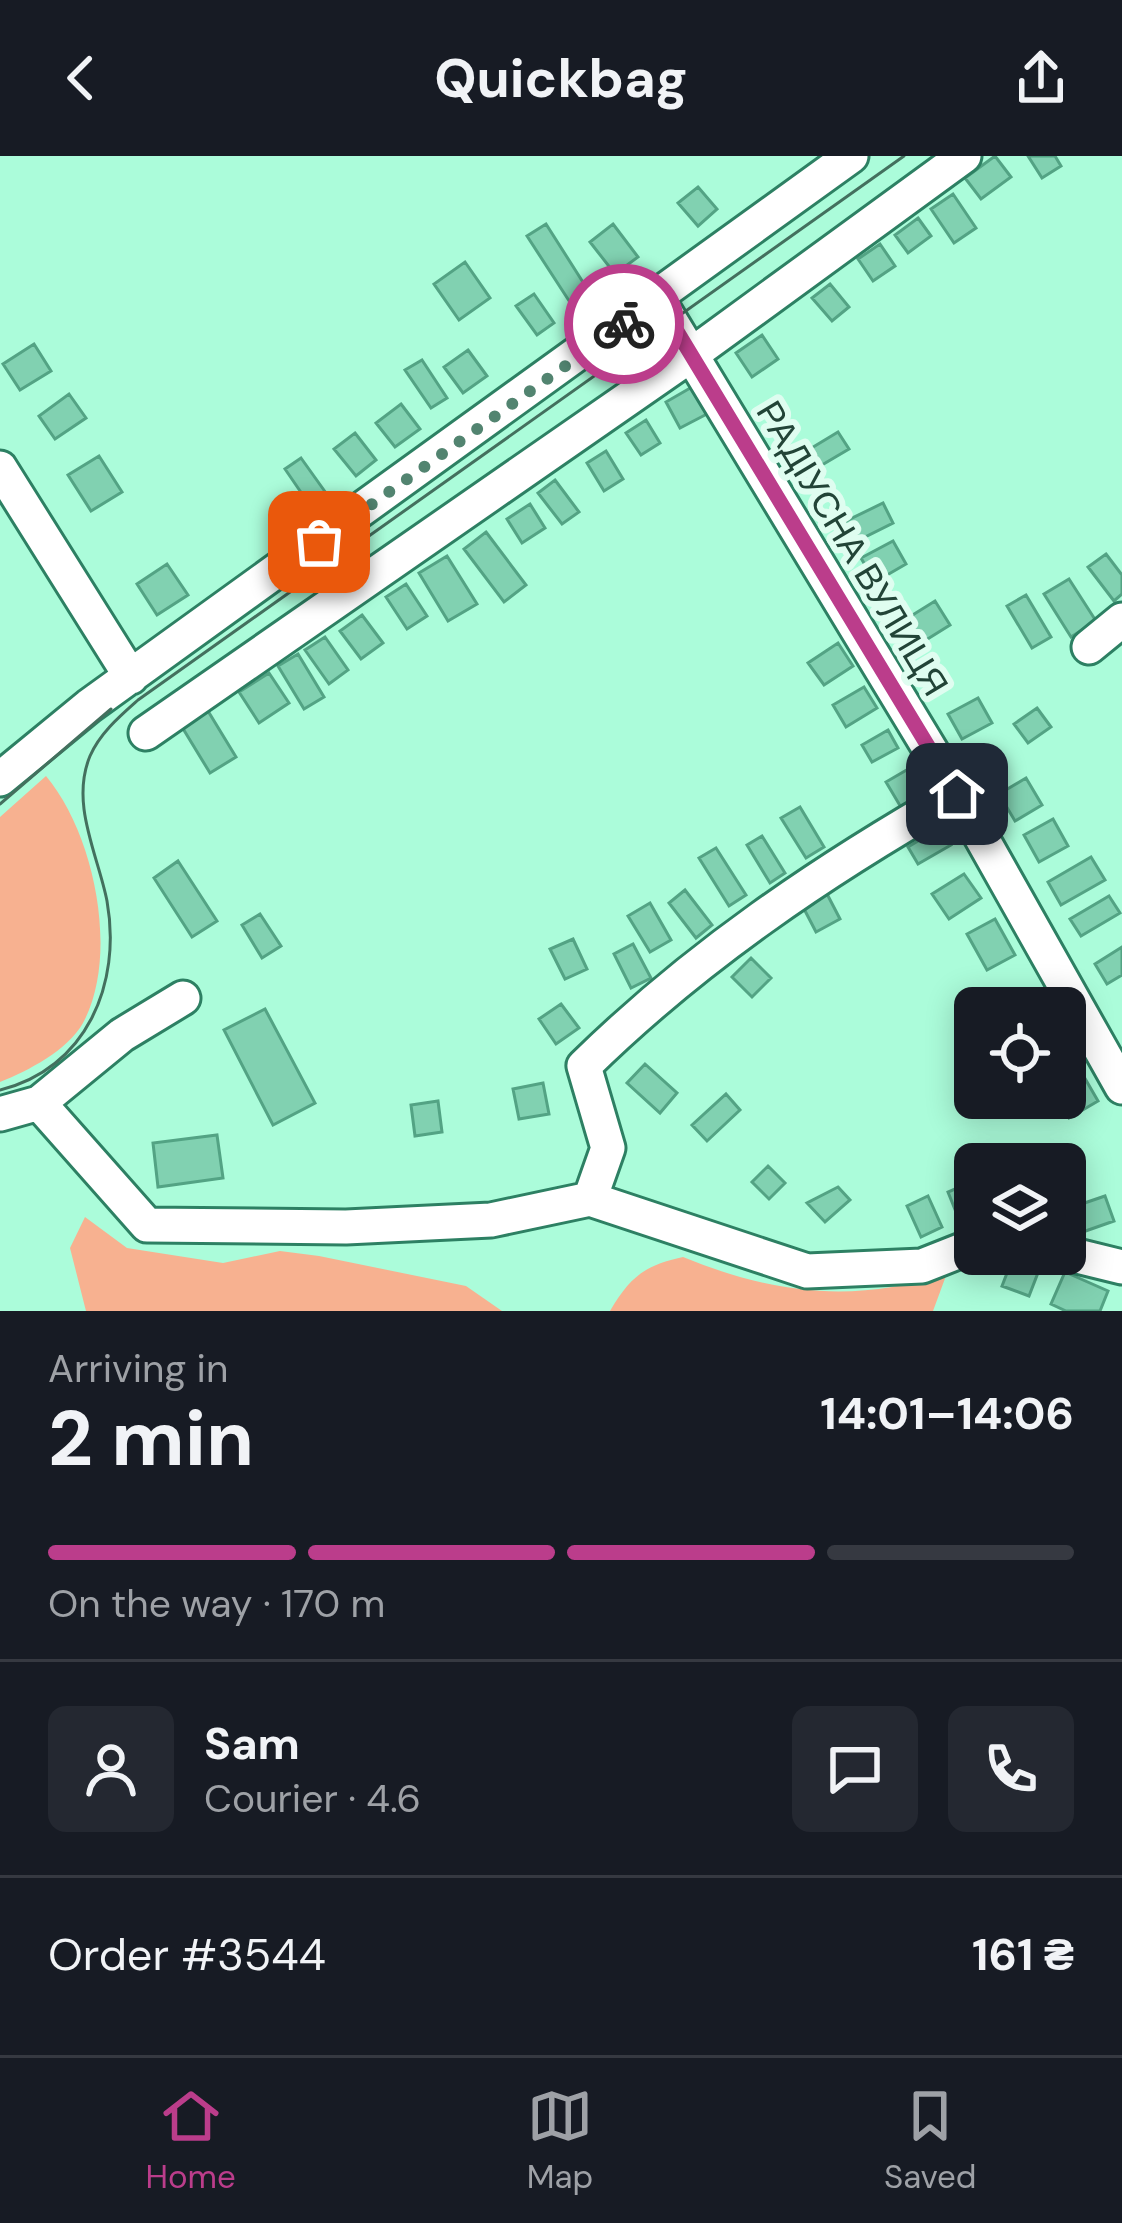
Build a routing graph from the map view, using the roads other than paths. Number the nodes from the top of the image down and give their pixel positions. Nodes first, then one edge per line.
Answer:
1 (851, 156) edge
2 (964, 156) edge
3 (658, 300) junction
4 (691, 355) junction
5 (0, 468) edge
6 (1122, 620) edge
7 (1089, 647) dead end
8 (131, 676) junction
9 (146, 734) dead end
10 (0, 779) edge
11 (957, 794) junction
12 (183, 998) dead end
13 (1122, 1087) edge
14 (39, 1103) junction
15 (0, 1114) edge
16 (590, 1199) junction
17 (954, 1253) edge
18 (1086, 1258) edge
19 (1122, 1267) edge

1 - 3 street
2 - 4 street
3 - 4 street, РАДІУСНА ВУЛИЦЯ
3 - 8 street
4 - 9 street
4 - 11 street, РАДІУСНА ВУЛИЦЯ
5 - 8 street
6 - 7 street
8 - 10 street
11 - 13 street, РАДІУСНА ВУЛИЦЯ
11 - 16 street
12 - 14 street
14 - 15 street
14 - 16 street
16 - 17 street
18 - 19 street

